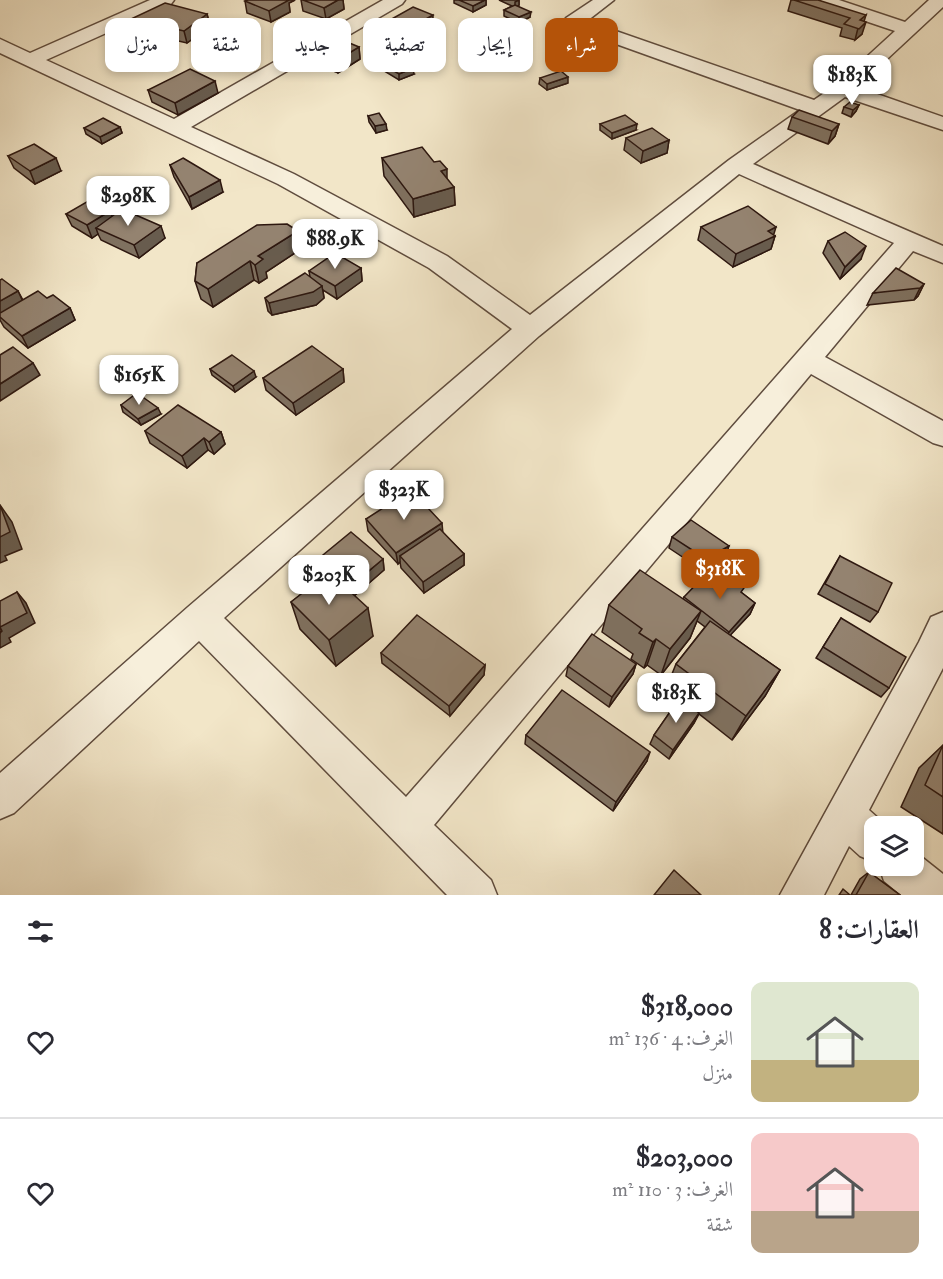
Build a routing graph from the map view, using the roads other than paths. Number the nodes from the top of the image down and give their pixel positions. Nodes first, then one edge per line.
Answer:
1 (165, 0) edge
2 (396, 0) edge
3 (605, 0) edge
4 (821, 0) edge
5 (940, 0) edge
6 (908, 29) junction
7 (0, 45) edge
8 (30, 60) junction
9 (843, 89) junction
10 (815, 108) junction
11 (943, 124) edge
12 (174, 128) junction
13 (737, 165) junction
14 (909, 241) junction
15 (943, 255) edge
16 (530, 329) junction
17 (806, 359) junction
18 (943, 435) edge
19 (200, 618) junction
20 (940, 646) edge
21 (0, 799) edge
22 (845, 815) junction
23 (407, 826) junction
24 (864, 833) edge
25 (911, 876) edge
26 (476, 895) edge
27 (801, 895) edge
28 (939, 895) edge

1 - 8 street
2 - 12 street
3 - 10 street
4 - 6 street
5 - 6 street
6 - 9 street
7 - 8 street
8 - 12 street
9 - 10 street
9 - 11 street
10 - 13 street
12 - 16 street
13 - 14 street
13 - 16 street
14 - 15 street
14 - 17 street
16 - 19 street
17 - 18 street
17 - 23 street
19 - 21 street
19 - 23 street
20 - 22 street
22 - 24 street
22 - 27 street
23 - 26 street
25 - 28 street

